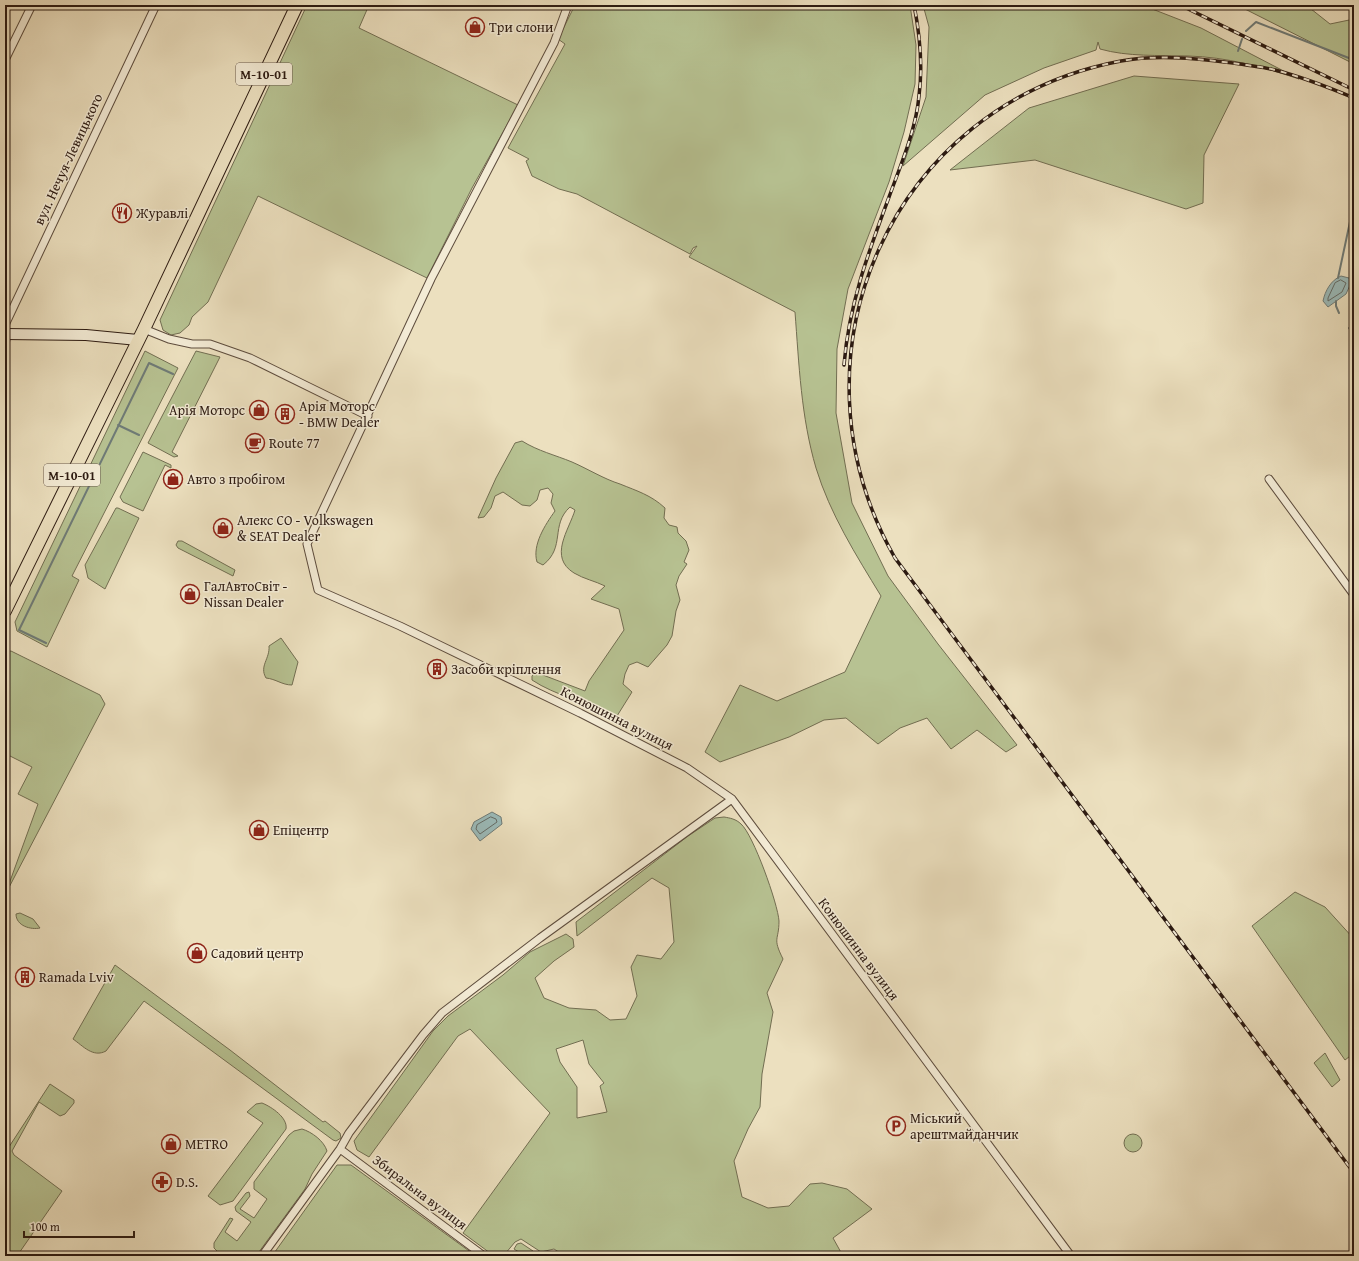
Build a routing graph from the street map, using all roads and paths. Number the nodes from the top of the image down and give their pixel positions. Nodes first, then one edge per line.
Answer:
1 (32, 5) edge
2 (156, 5) edge
3 (297, 5) edge
4 (568, 5) edge
5 (5, 60) edge
6 (144, 329) junction
7 (6, 335) edge
8 (138, 340) junction
9 (368, 416) junction
10 (1269, 479) dead end
11 (1354, 595) edge
12 (5, 610) edge
13 (732, 799) junction
14 (340, 1149) junction
15 (262, 1256) edge
16 (484, 1256) edge
17 (1071, 1256) edge

1 - 5 street
2 - 7 street, вул. Нечуя-Левицького
3 - 6 highway, М-10-01
4 - 9 street
6 - 8 highway, М-10-01
6 - 9 street
7 - 8 main road
8 - 12 highway, М-10-01
9 - 13 street, Конюшинна вулиця
10 - 11 street
13 - 14 street
13 - 17 street, Конюшинна вулиця
14 - 15 street
14 - 16 street, Збиральна вулиця

